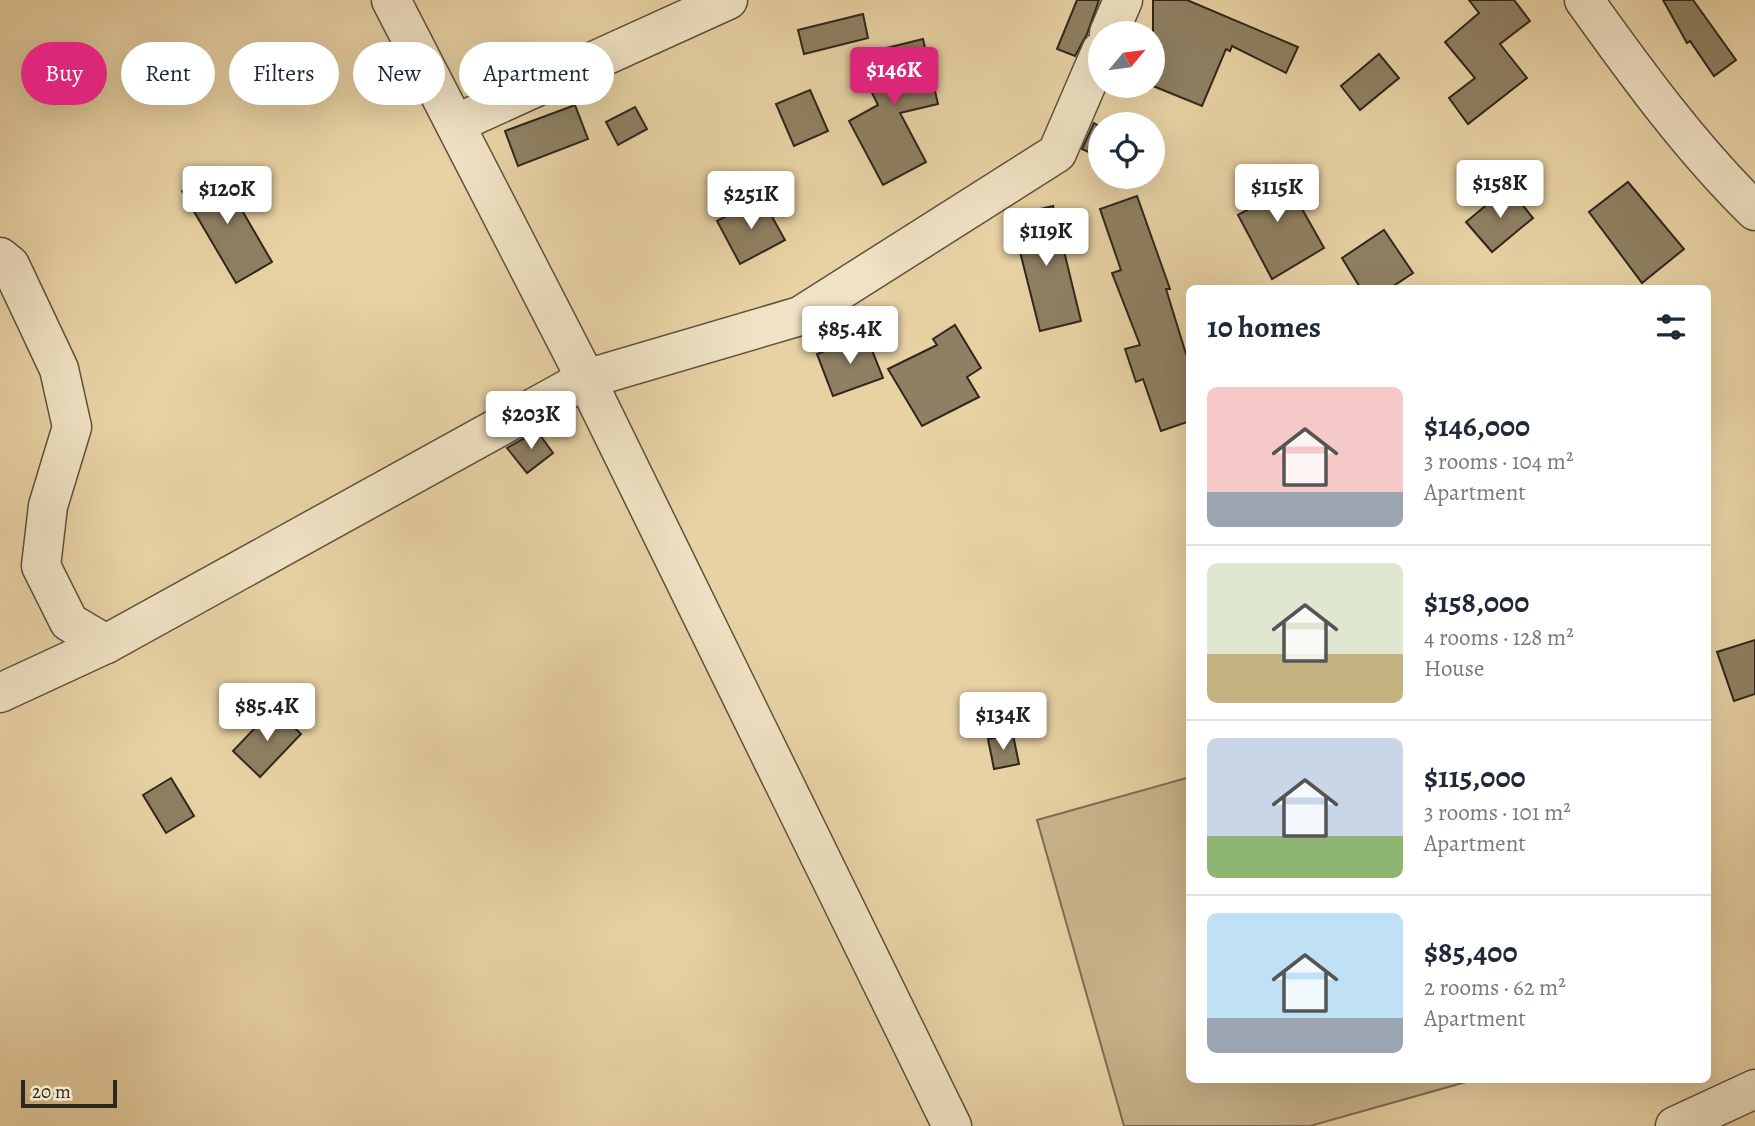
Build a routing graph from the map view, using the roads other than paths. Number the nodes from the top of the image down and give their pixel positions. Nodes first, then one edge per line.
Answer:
1 (391, 0) edge
2 (728, 0) edge
3 (1123, 0) edge
4 (1584, 0) edge
5 (1114, 21) edge
6 (1088, 81) edge
7 (455, 124) junction
8 (1755, 211) edge
9 (0, 257) edge
10 (586, 379) junction
11 (106, 644) junction
12 (0, 693) edge
13 (1755, 1089) edge
14 (952, 1126) edge
15 (1675, 1126) edge

1 - 7 street
2 - 7 street
3 - 5 street
4 - 8 street
6 - 10 street
7 - 10 street
9 - 11 street
10 - 11 street
10 - 14 street
11 - 12 street
13 - 15 street

